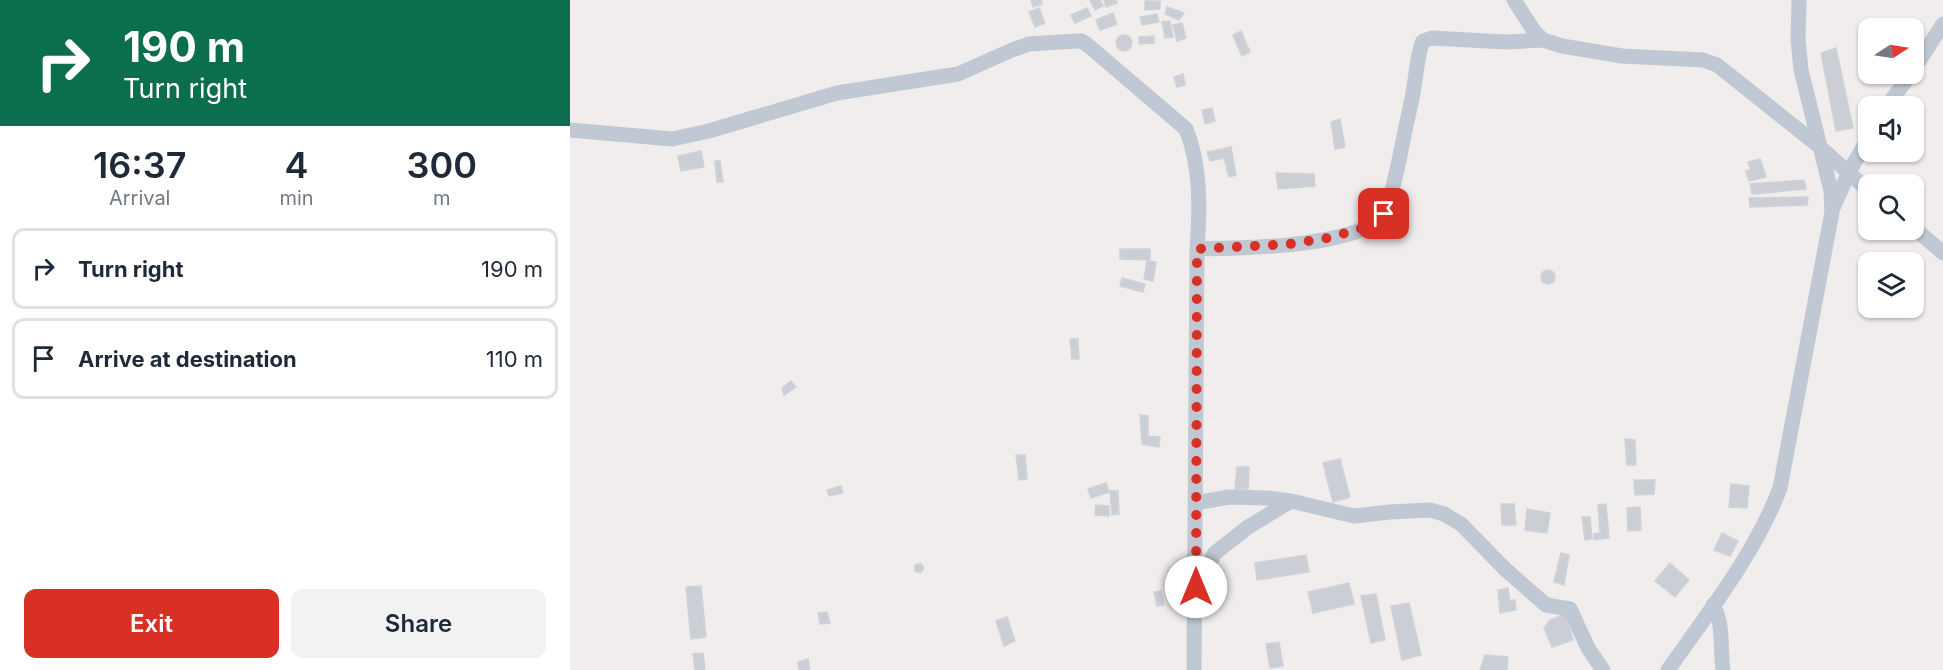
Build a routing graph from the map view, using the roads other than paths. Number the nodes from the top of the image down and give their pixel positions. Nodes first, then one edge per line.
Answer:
1 (1514, 0) edge
2 (1799, 0) edge
3 (1943, 24) edge
4 (1543, 40) junction
5 (1924, 53) edge
6 (570, 130) edge
7 (1820, 147) junction
8 (1858, 156) edge
9 (1848, 174) junction
10 (1858, 182) edge
11 (1832, 212) junction
12 (1924, 237) edge
13 (1197, 249) junction
14 (1943, 253) edge
15 (1292, 501) junction
16 (1196, 503) junction
17 (1196, 587) junction
18 (1713, 605) junction
19 (1194, 670) edge
20 (1603, 670) edge
21 (1668, 670) edge
22 (1723, 670) edge

1 - 4 street
2 - 7 street
3 - 5 street
4 - 7 street
4 - 13 street
6 - 13 street
7 - 9 street
7 - 11 street
8 - 9 street
9 - 10 street
9 - 11 street
11 - 18 street
12 - 14 street
13 - 16 street
15 - 16 street
15 - 17 street
15 - 20 street
16 - 17 street
17 - 19 street
18 - 21 street
18 - 22 street

